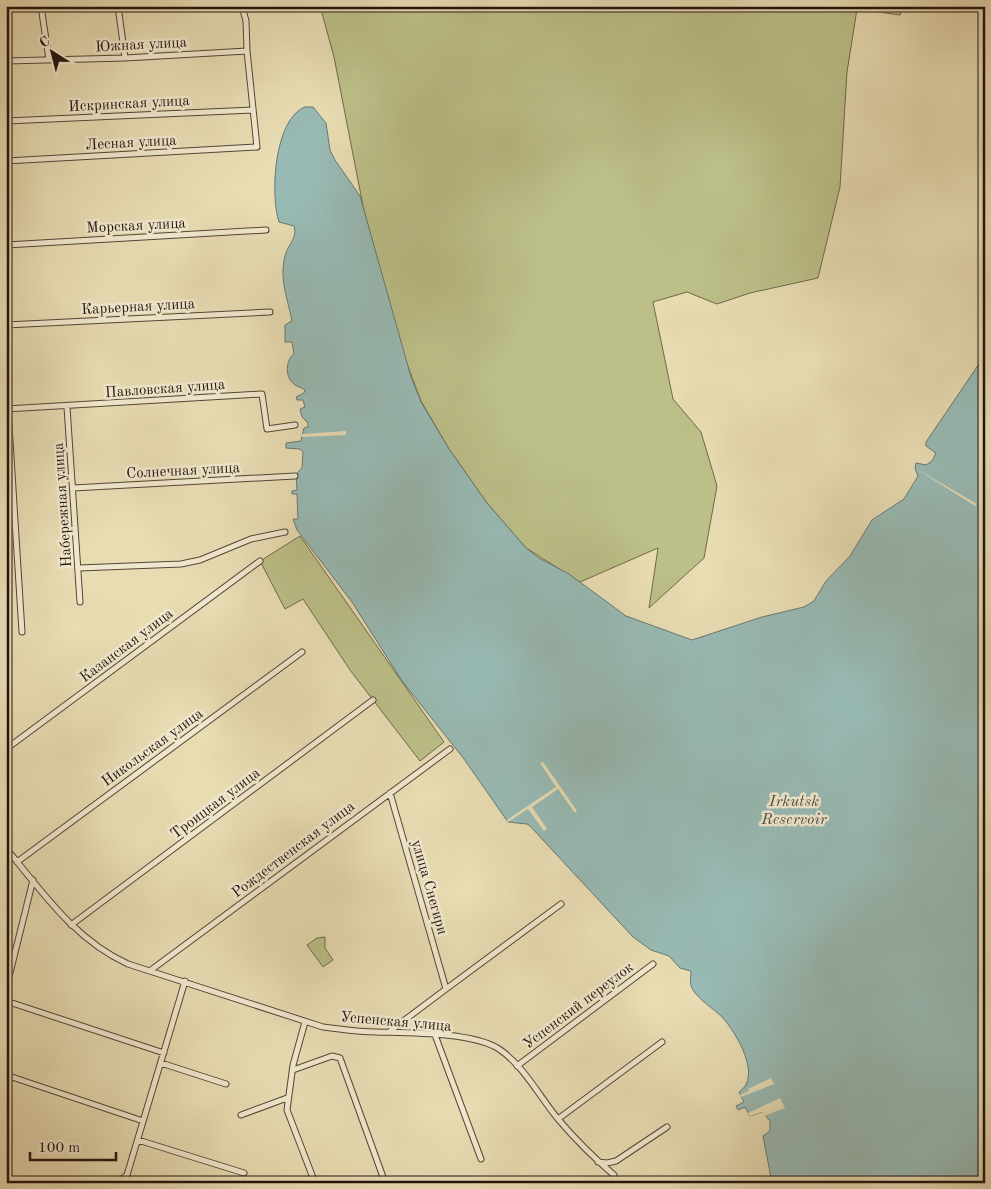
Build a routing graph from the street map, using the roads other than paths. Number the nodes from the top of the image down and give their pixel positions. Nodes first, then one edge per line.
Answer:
1 (42, 6) edge
2 (118, 6) edge
3 (242, 6) edge
4 (247, 50) junction
5 (125, 58) junction
6 (49, 60) junction
7 (6, 61) edge
8 (253, 110) junction
9 (6, 121) edge
10 (6, 161) edge
11 (266, 230) dead end
12 (6, 245) edge
13 (270, 312) dead end
14 (6, 324) edge
15 (67, 407) junction
16 (7, 409) edge
17 (295, 425) dead end
18 (295, 476) dead end
19 (73, 488) junction
20 (285, 532) dead end
21 (260, 561) dead end
22 (79, 568) junction
23 (80, 602) dead end
24 (22, 632) dead end
25 (302, 652) dead end
26 (373, 700) dead end
27 (6, 749) edge
28 (450, 749) dead end
29 (390, 793) junction
30 (6, 848) edge
31 (17, 862) junction
32 (33, 880) junction
33 (561, 904) dead end
34 (71, 925) junction
35 (653, 964) dead end
36 (151, 970) junction
37 (185, 981) junction
38 (6, 989) edge
39 (446, 989) junction
40 (6, 1001) edge
41 (305, 1022) junction
42 (389, 1032) junction
43 (435, 1035) junction
44 (662, 1042) dead end
45 (164, 1053) junction
46 (161, 1063) junction
47 (517, 1066) junction
48 (293, 1070) junction
49 (6, 1076) edge
50 (226, 1084) dead end
51 (287, 1098) junction
52 (241, 1115) dead end
53 (558, 1119) junction
54 (143, 1121) junction
55 (667, 1126) dead end
56 (138, 1140) junction
57 (481, 1158) dead end
58 (597, 1162) junction
59 (244, 1173) dead end
60 (383, 1177) dead end
61 (117, 1183) edge
62 (314, 1183) edge
63 (614, 1183) edge

1 - 6 street
2 - 5 street
3 - 4 street
4 - 5 street, Южная улица
4 - 8 street
5 - 6 street, Южная улица
6 - 7 street, Южная улица
8 - 9 street, Искринская улица
8 - 10 street, Лесная улица
11 - 12 street, Морская улица
13 - 14 street, Карьерная улица
15 - 16 street, Павловская улица
15 - 17 street, Павловская улица
15 - 19 street, Набережная улица
16 - 24 street
18 - 19 street, Солнечная улица
19 - 22 street, Набережная улица
20 - 22 street
21 - 27 street, Казанская улица
22 - 23 street, Набережная улица
25 - 31 street, Никольская улица
26 - 34 street, Троицкая улица
28 - 29 street, Рождественская улица
29 - 36 street, Рождественская улица
29 - 39 street, улица Снегири
30 - 31 street, Успенская улица
31 - 32 street, Успенская улица
32 - 34 street, Успенская улица
32 - 38 street
33 - 39 street
34 - 36 street, Успенская улица
35 - 47 street, Успенский переулок
36 - 37 street, Успенская улица
37 - 41 street, Успенская улица
37 - 45 street
39 - 42 street
40 - 45 street
41 - 42 street, Успенская улица
41 - 48 street
42 - 43 street, Успенская улица
43 - 47 street, Успенская улица
43 - 57 street
44 - 53 street
45 - 46 street
46 - 50 street
46 - 54 street
47 - 53 street, Успенская улица
48 - 51 street
48 - 60 street
49 - 54 street
51 - 52 street
51 - 62 street
53 - 58 street, Успенская улица
54 - 56 street
55 - 58 street
56 - 59 street
56 - 61 street
58 - 63 street, Успенская улица

